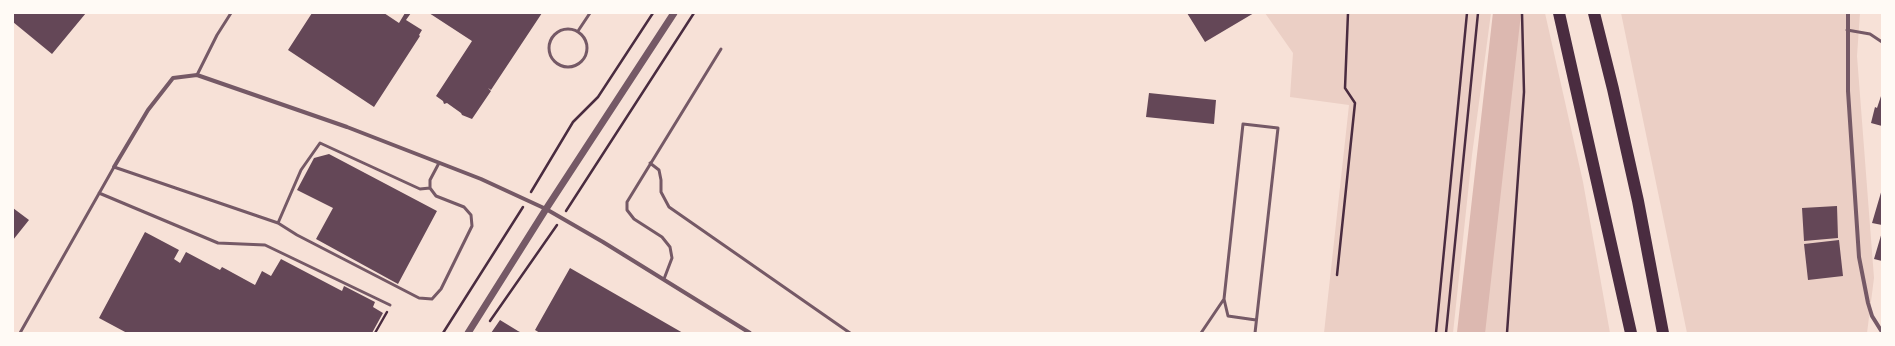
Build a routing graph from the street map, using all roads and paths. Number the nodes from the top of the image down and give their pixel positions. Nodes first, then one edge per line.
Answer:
1 (231, 13) edge
2 (590, 13) edge
3 (653, 13) edge
4 (674, 13) edge
5 (694, 13) edge
6 (1348, 13) edge
7 (1467, 13) edge
8 (1478, 13) edge
9 (1522, 13) edge
10 (1560, 13) edge
11 (1594, 13) edge
12 (1848, 13) edge
13 (1847, 30) junction
14 (578, 31) junction
15 (1882, 42) edge
16 (721, 50) dead end
17 (198, 76) junction
18 (439, 162) junction
19 (650, 163) junction
20 (114, 167) junction
21 (430, 188) junction
22 (99, 193) junction
23 (527, 200) junction
24 (546, 209) junction
25 (562, 218) junction
26 (278, 223) junction
27 (1337, 275) dead end
28 (664, 279) junction
29 (1224, 299) junction
30 (390, 306) joint
31 (1256, 320) junction
32 (487, 327) dead end
33 (1630, 329) edge
34 (1882, 332) edge
35 (20, 333) edge
36 (375, 333) edge
37 (443, 333) edge
38 (468, 333) edge
39 (750, 333) edge
40 (850, 333) edge
41 (1201, 333) edge
42 (1255, 333) edge
43 (1436, 333) edge
44 (1446, 333) edge
45 (1506, 333) edge
46 (1663, 333) edge

1 - 17 lane
2 - 14 lane
3 - 23 path
4 - 24 street
5 - 25 path
6 - 27 path
7 - 43 path
8 - 44 path
9 - 45 path
10 - 33 highway
11 - 46 highway
12 - 13 street
13 - 15 lane
13 - 34 street
14 - 14 lane
16 - 19 lane
17 - 18 street
17 - 20 street
18 - 21 lane
18 - 23 street
19 - 28 lane
19 - 40 lane
20 - 22 lane
20 - 26 lane
21 - 26 lane
21 - 26 lane
22 - 30 lane
22 - 35 lane
23 - 24 street
23 - 37 path
24 - 25 street
24 - 38 street
25 - 28 street
25 - 32 path
28 - 39 street
29 - 31 lane
29 - 31 lane
29 - 41 lane
30 - 36 path
31 - 42 lane

